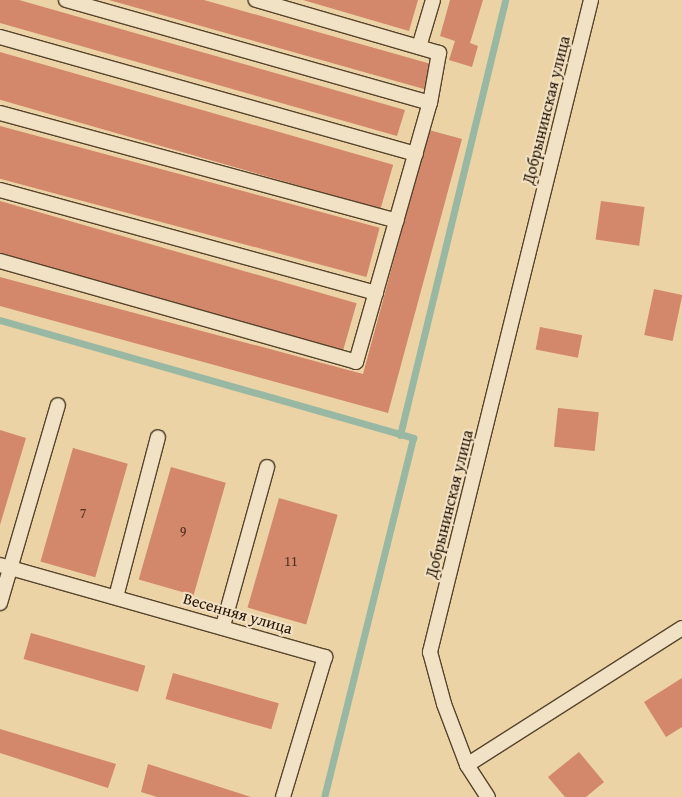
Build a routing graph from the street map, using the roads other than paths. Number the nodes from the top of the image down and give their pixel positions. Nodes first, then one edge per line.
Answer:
1 (66, 0) edge
2 (256, 0) edge
3 (433, 0) edge
4 (592, 0) edge
5 (0, 37) edge
6 (419, 47) junction
7 (430, 103) junction
8 (0, 113) edge
9 (416, 154) junction
10 (0, 190) edge
11 (396, 221) junction
12 (0, 262) edge
13 (376, 293) junction
14 (58, 405) dead end
15 (158, 437) dead end
16 (267, 467) dead end
17 (5, 566) edge
18 (116, 597) junction
19 (0, 603) edge
20 (223, 626) junction
21 (682, 628) edge
22 (467, 765) junction
23 (283, 797) edge
24 (488, 797) edge

1 - 7 lane
2 - 6 lane
3 - 6 lane
4 - 22 lane, Добрынинская улица
5 - 9 lane
6 - 7 lane
7 - 9 lane
8 - 11 lane
9 - 11 lane
10 - 13 lane
11 - 13 lane
12 - 13 lane
14 - 17 lane
15 - 18 lane
16 - 20 lane
17 - 18 lane, Весенняя улица
17 - 19 lane
18 - 20 lane, Весенняя улица
20 - 23 lane, Весенняя улица
21 - 22 lane
22 - 24 lane, Добрынинская улица

